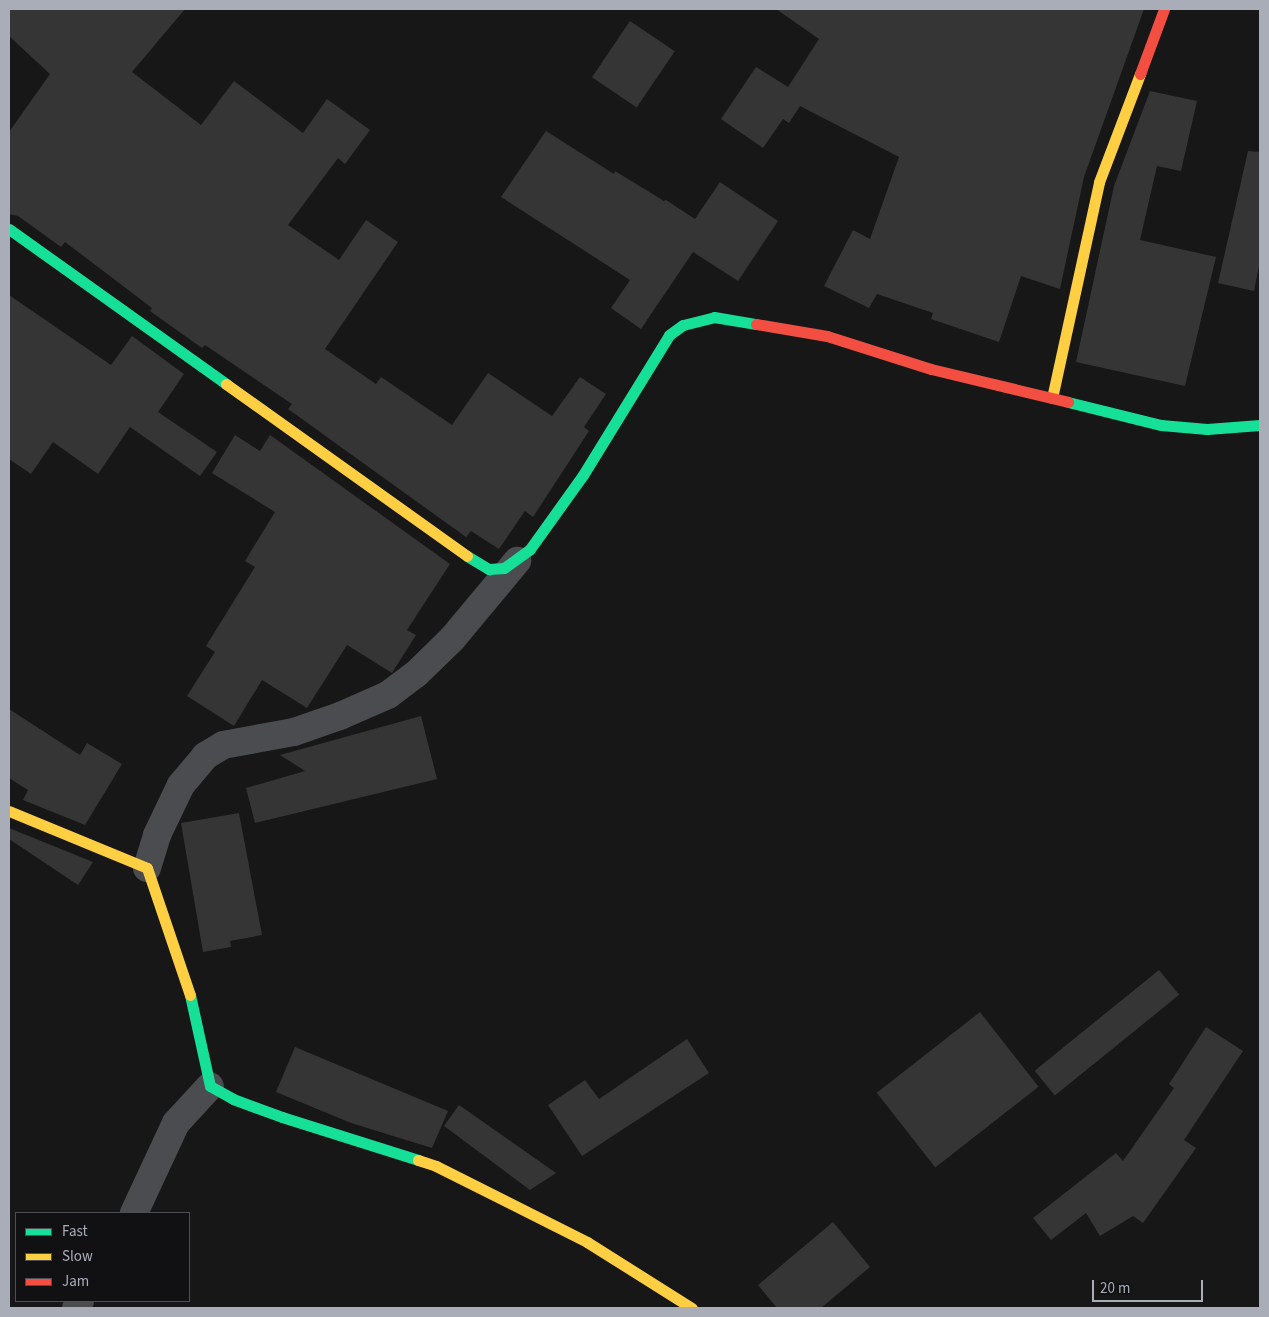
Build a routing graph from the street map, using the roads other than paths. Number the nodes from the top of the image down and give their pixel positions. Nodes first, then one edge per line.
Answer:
1 (1164, 9) edge
2 (9, 229) edge
3 (1052, 398) junction
4 (1260, 425) edge
5 (517, 561) junction
6 (9, 811) edge
7 (147, 868) junction
8 (210, 1086) junction
9 (134, 1212) edge
10 (692, 1308) edge

1 - 3 street
2 - 5 street
3 - 4 street
3 - 5 street
5 - 7 street
6 - 7 street
7 - 8 street
8 - 9 street
8 - 10 street

